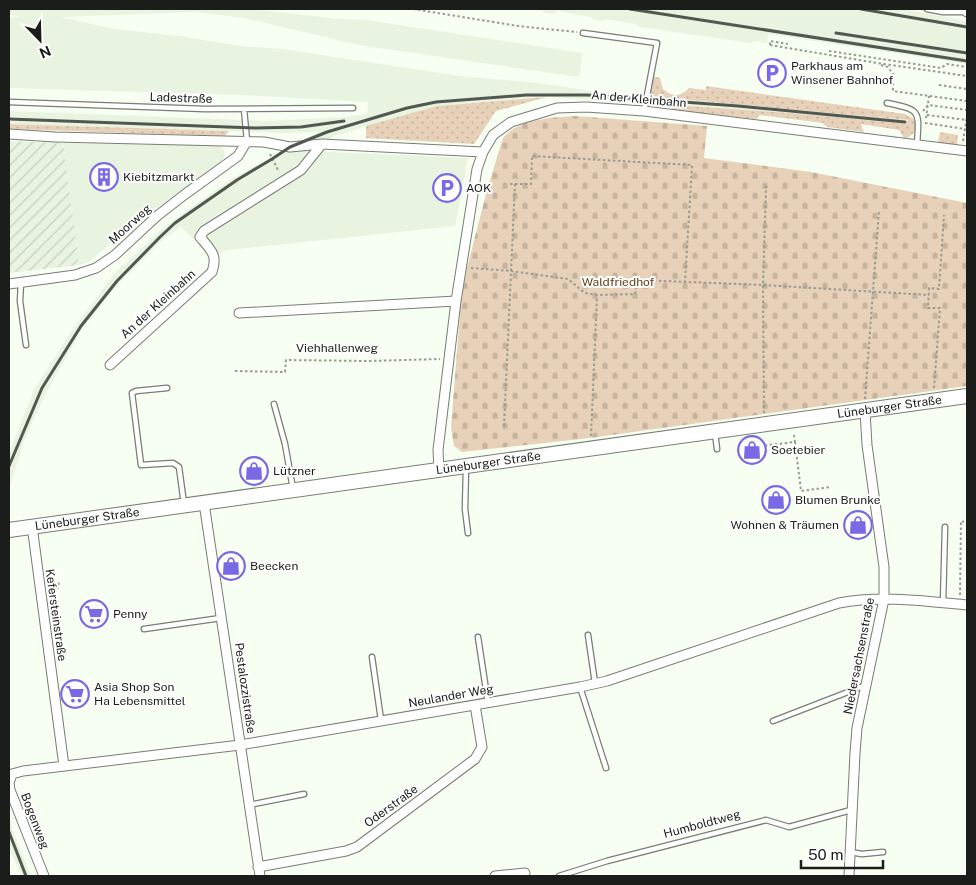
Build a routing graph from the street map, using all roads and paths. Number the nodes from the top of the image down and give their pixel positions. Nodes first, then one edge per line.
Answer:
1 (413, 9) edge
2 (927, 9) edge
3 (964, 9) edge
4 (967, 12) edge
5 (583, 33) joint
6 (788, 44) dead end
7 (800, 50) junction
8 (830, 51) dead end
9 (800, 54) dead end
10 (877, 63) junction
11 (967, 67) edge
12 (967, 76) edge
13 (939, 85) dead end
14 (967, 89) edge
15 (929, 96) junction
16 (967, 101) edge
17 (9, 102) edge
18 (887, 103) dead end
19 (928, 105) junction
20 (353, 108) dead end
21 (244, 109) junction
22 (644, 110) junction
23 (967, 110) edge
24 (926, 115) junction
25 (967, 116) edge
26 (918, 118) junction
27 (967, 120) edge
28 (965, 129) junction
29 (9, 134) edge
30 (247, 141) junction
31 (264, 142) junction
32 (322, 144) junction
33 (917, 145) junction
34 (964, 151) edge
35 (483, 152) junction
36 (284, 181) junction
37 (510, 184) dead end
38 (515, 184) junction
39 (766, 186) dead end
40 (879, 210) dead end
41 (944, 215) dead end
42 (461, 268) junction
43 (511, 271) junction
44 (21, 282) junction
45 (686, 282) junction
46 (9, 284) edge
47 (763, 284) junction
48 (874, 291) junction
49 (597, 295) junction
50 (928, 295) junction
51 (456, 301) junction
52 (239, 313) dead end
53 (26, 345) dead end
54 (450, 359) junction
55 (110, 365) dead end
56 (235, 371) dead end
57 (167, 388) dead end
58 (967, 396) edge
59 (933, 401) junction
60 (274, 404) dead end
61 (865, 411) junction
62 (765, 425) junction
63 (504, 426) dead end
64 (715, 432) junction
65 (794, 435) dead end
66 (750, 441) dead end
67 (795, 442) junction
68 (590, 449) junction
69 (717, 449) dead end
70 (466, 466) junction
71 (439, 470) junction
72 (830, 487) dead end
73 (294, 490) junction
74 (204, 503) junction
75 (184, 505) junction
76 (964, 522) dead end
77 (32, 526) junction
78 (945, 527) dead end
79 (9, 530) edge
80 (468, 533) dead end
81 (960, 546) junction
82 (964, 547) dead end
83 (59, 581) dead end
84 (884, 599) junction
85 (53, 600) dead end
86 (943, 603) junction
87 (964, 605) edge
88 (222, 612) junction
89 (144, 629) dead end
90 (588, 635) dead end
91 (478, 637) dead end
92 (372, 657) dead end
93 (595, 683) junction
94 (866, 685) junction
95 (580, 687) junction
96 (488, 703) junction
97 (475, 705) junction
98 (381, 721) junction
99 (773, 721) dead end
100 (240, 745) junction
101 (64, 766) junction
102 (606, 768) dead end
103 (12, 774) joint
104 (304, 794) dead end
105 (249, 805) junction
106 (852, 810) junction
107 (850, 852) junction
108 (883, 852) dead end
109 (259, 872) edge
110 (528, 875) edge
111 (44, 876) edge
112 (495, 876) edge
113 (558, 876) edge
114 (849, 876) edge

1 - 5 path
2 - 4 lane
3 - 4 street
5 - 22 lane
6 - 7 path
7 - 9 path
7 - 10 path
8 - 11 path
10 - 12 path
10 - 15 path
13 - 14 path
15 - 16 path
15 - 19 path
17 - 21 lane, Ladestraße
18 - 26 lane
19 - 23 path
19 - 24 path
19 - 26 path
20 - 21 lane, Ladestraße
21 - 30 lane
22 - 33 street, An der Kleinbahn
22 - 35 street, An der Kleinbahn
24 - 27 path
24 - 28 path
25 - 27 path
26 - 33 lane
27 - 28 path
28 - 34 path
29 - 30 street
30 - 31 street
30 - 44 street, Moorweg
31 - 32 street
31 - 36 path
32 - 35 street
32 - 36 street, An der Kleinbahn
33 - 34 street, An der Kleinbahn
35 - 42 street
36 - 55 street, An der Kleinbahn
37 - 38 path
38 - 43 path
38 - 45 path
39 - 47 path
40 - 48 path
41 - 50 path
42 - 43 path
42 - 51 street
43 - 49 path
43 - 63 path
44 - 46 street, Moorweg
44 - 53 lane
45 - 47 path
45 - 49 path
47 - 48 path
47 - 62 path
48 - 50 path
48 - 61 path
49 - 68 path
50 - 59 path
51 - 52 street
51 - 54 street
54 - 56 path, Viehhallenweg
54 - 71 street
57 - 75 lane
58 - 59 main road, Lüneburger Straße
59 - 61 main road, Lüneburger Straße
60 - 73 lane
61 - 62 main road, Lüneburger Straße
61 - 84 street, Niedersachsenstraße
62 - 64 main road, Lüneburger Straße
64 - 68 main road, Lüneburger Straße
64 - 69 lane
65 - 67 path
66 - 67 path
67 - 72 path
68 - 70 main road, Lüneburger Straße
70 - 71 main road, Lüneburger Straße
70 - 80 lane
71 - 73 main road, Lüneburger Straße
73 - 74 main road, Lüneburger Straße
74 - 75 main road, Lüneburger Straße
74 - 88 street, Pestalozzistraße
75 - 77 main road, Lüneburger Straße
76 - 81 path
77 - 79 main road, Lüneburger Straße
77 - 101 street, Kefersteinstraße
78 - 86 lane
81 - 82 path
81 - 87 path
83 - 85 path
84 - 86 street, Neulander Weg
84 - 93 street, Neulander Weg
84 - 94 street, Niedersachsenstraße
86 - 87 street, Neulander Weg
88 - 89 lane
88 - 100 street, Pestalozzistraße
90 - 93 lane
91 - 96 lane
92 - 98 lane
93 - 95 street, Neulander Weg
94 - 99 lane
94 - 106 street, Niedersachsenstraße
95 - 96 street, Neulander Weg
95 - 102 lane
96 - 97 street, Neulander Weg
97 - 98 street, Neulander Weg
97 - 109 street, Oderstraße
98 - 100 street, Neulander Weg
100 - 101 street, Neulander Weg
100 - 105 street, Pestalozzistraße
101 - 103 street, Neulander Weg
103 - 111 street, Bogenweg
104 - 105 lane
105 - 109 street, Pestalozzistraße
106 - 107 street, Niedersachsenstraße
106 - 113 lane, Humboldtweg
107 - 108 lane
107 - 114 street, Niedersachsenstraße
110 - 112 street

